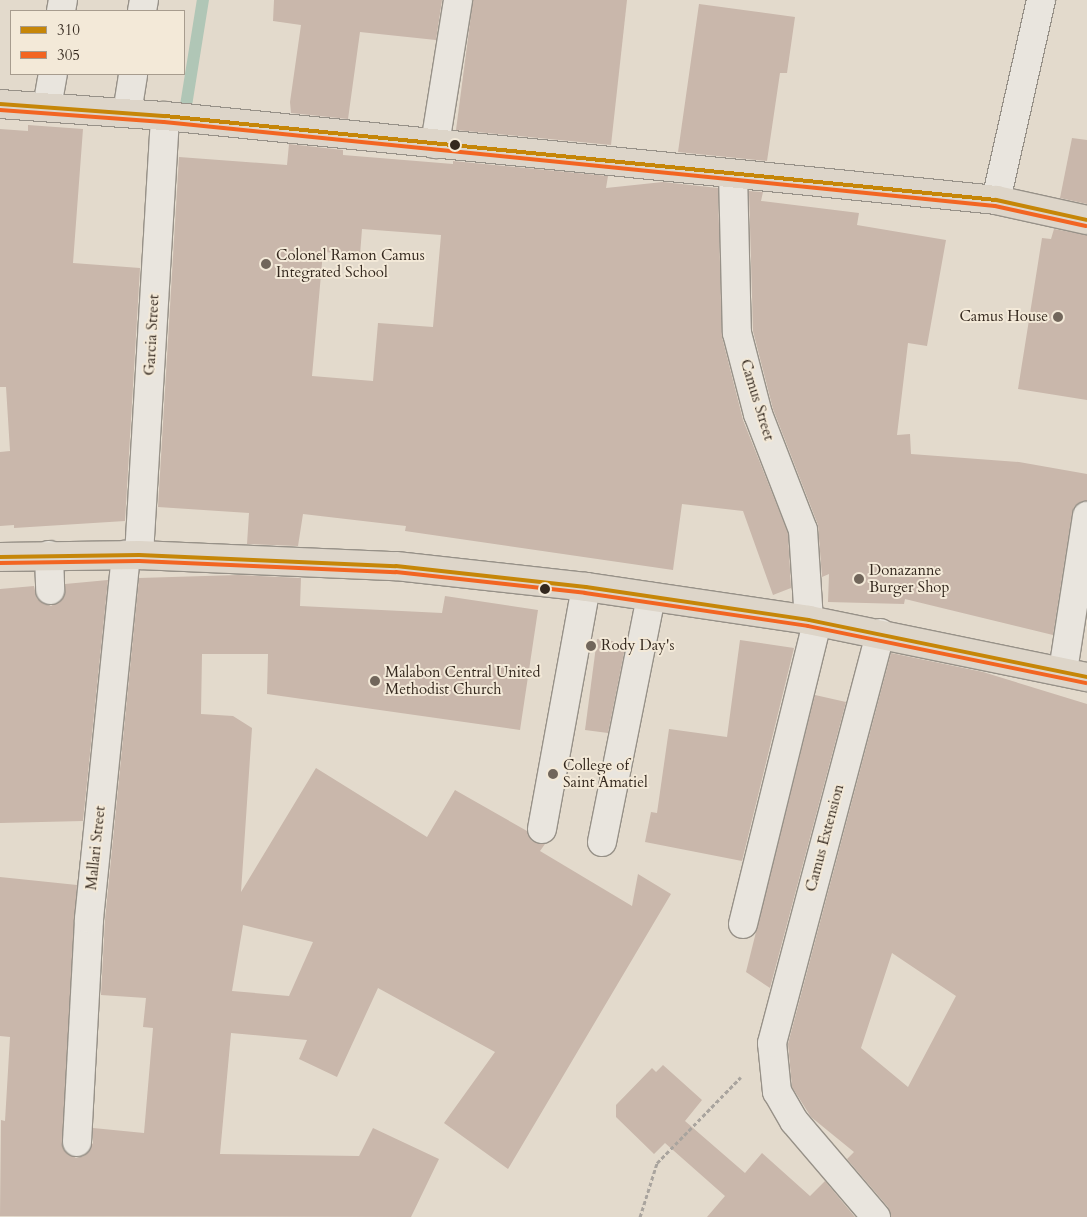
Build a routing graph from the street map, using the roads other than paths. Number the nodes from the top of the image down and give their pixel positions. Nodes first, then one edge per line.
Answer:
1 (458, 0) edge
2 (1041, 0) edge
3 (52, 75) edge
4 (132, 75) edge
5 (0, 104) edge
6 (47, 107) junction
7 (127, 113) junction
8 (164, 116) junction
9 (434, 144) junction
10 (733, 174) junction
11 (996, 200) junction
12 (1087, 220) edge
13 (1087, 516) edge
14 (50, 555) junction
15 (133, 555) junction
16 (0, 557) edge
17 (586, 587) junction
18 (50, 590) dead end
19 (651, 597) junction
20 (813, 621) junction
21 (880, 633) junction
22 (1075, 674) edge
23 (542, 829) dead end
24 (602, 842) dead end
25 (743, 924) dead end
26 (77, 1142) dead end
27 (876, 1217) edge

1 - 9 street
2 - 11 street
3 - 6 street
4 - 7 street
5 - 6 main road
6 - 7 main road
7 - 8 main road
8 - 9 main road
8 - 15 street, Garcia Street
9 - 10 main road
10 - 11 main road
10 - 20 street, Camus Street
11 - 12 main road
13 - 22 street
14 - 15 main road
14 - 16 main road
14 - 18 street
15 - 17 main road
15 - 26 street, Mallari Street
17 - 19 main road
17 - 23 street
19 - 20 main road
19 - 24 street
20 - 21 main road
20 - 25 street, Camus Street
21 - 22 main road
21 - 27 street, Camus Extension

